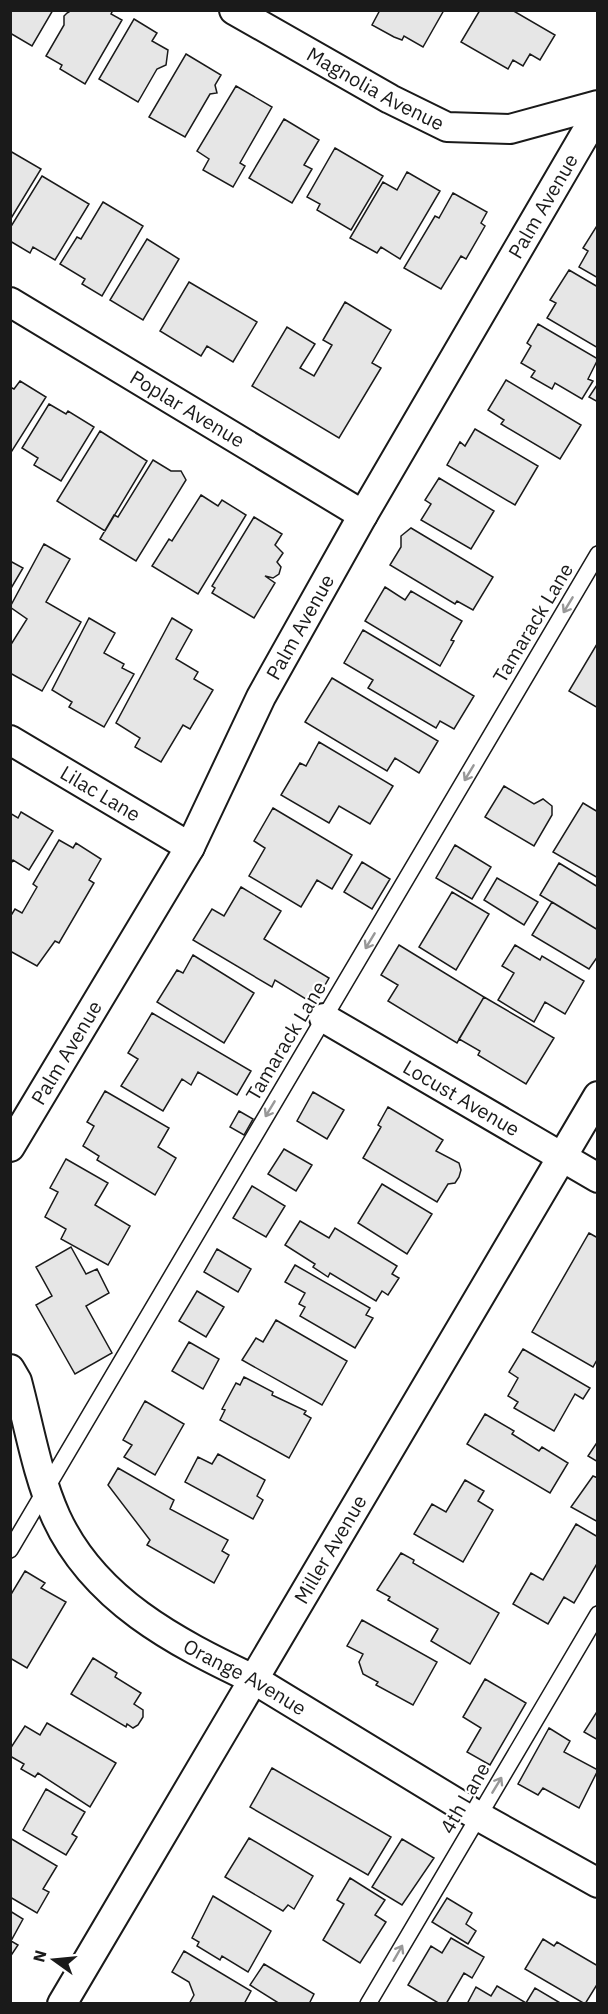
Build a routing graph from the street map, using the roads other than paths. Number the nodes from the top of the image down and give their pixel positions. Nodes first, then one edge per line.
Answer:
1 (234, 10) edge
2 (597, 105) edge
3 (597, 112) edge
4 (10, 302) edge
5 (363, 515) junction
6 (597, 555) edge
7 (10, 740) edge
8 (190, 847) junction
9 (324, 1018) junction
10 (597, 1096) edge
11 (10, 1148) edge
12 (561, 1157) junction
13 (597, 1178) edge
14 (10, 1369) edge
15 (46, 1489) junction
16 (10, 1550) edge
17 (597, 1614) edge
18 (253, 1679) junction
19 (478, 1816) junction
20 (597, 1883) edge
21 (62, 2004) edge
22 (368, 2004) edge

1 - 2 street, Magnolia Avenue
3 - 5 street, Palm Avenue
4 - 5 street, Poplar Avenue
5 - 8 street, Palm Avenue
6 -> 9 lane, Tamarack Lane
7 - 8 street, Lilac Lane
8 - 11 street, Palm Avenue
9 - 12 street, Locust Avenue
9 -> 15 lane, Tamarack Lane
10 - 12 street, Miller Avenue
12 - 13 street, Locust Avenue
12 - 18 street, Miller Avenue
14 - 15 street, Orange Avenue
15 - 16 lane, Tamarack Lane
15 - 18 street, Orange Avenue
19 -> 17 lane, 4th Lane
18 - 19 street, Orange Avenue
18 - 21 street, Miller Avenue
19 - 20 street, Orange Avenue
22 -> 19 lane, 4th Lane

